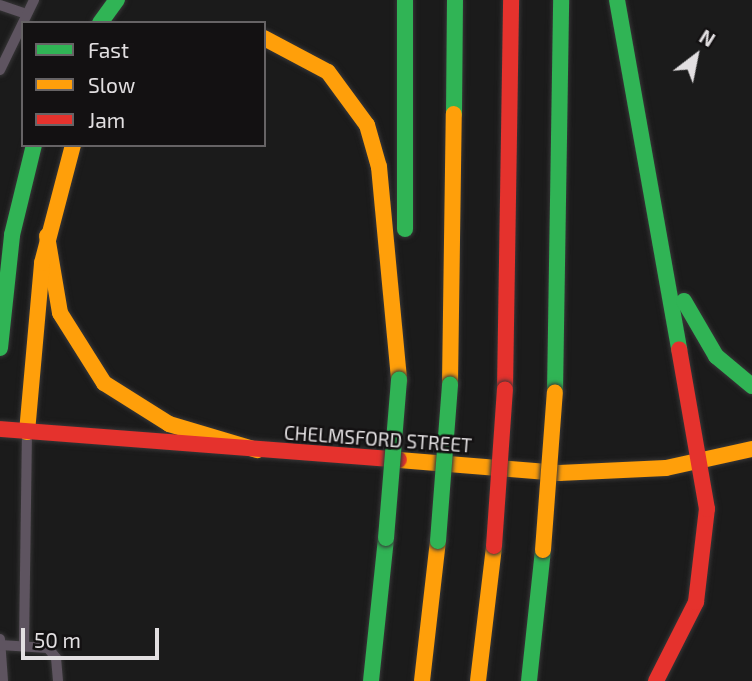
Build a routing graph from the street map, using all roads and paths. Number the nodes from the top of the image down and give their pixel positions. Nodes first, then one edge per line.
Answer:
1 (34, 0) edge
2 (117, 0) edge
3 (405, 0) edge
4 (455, 0) edge
5 (511, 0) edge
6 (561, 0) edge
7 (617, 0) edge
8 (0, 5) edge
9 (23, 13) junction
10 (101, 21) edge
11 (266, 39) edge
12 (0, 69) edge
13 (34, 147) edge
14 (72, 147) edge
15 (47, 236) junction
16 (665, 251) junction
17 (0, 348) edge
18 (399, 380) junction
19 (752, 386) edge
20 (0, 429) edge
21 (27, 432) junction
22 (752, 449) edge
23 (257, 450) junction
24 (703, 461) junction
25 (1, 643) edge
26 (24, 645) junction
27 (3, 681) edge
28 (58, 681) edge
29 (371, 681) edge
30 (422, 681) edge
31 (478, 681) edge
32 (529, 681) edge
33 (656, 681) edge

1 - 9 lane
2 - 10 main road
3 - 18 main road
4 - 30 main road, bridge
5 - 31 main road, bridge
6 - 32 main road, bridge
7 - 16 main road
8 - 9 lane
9 - 12 lane
11 - 18 main road
13 - 17 main road
14 - 15 main road
15 - 21 main road
15 - 23 main road
16 - 19 main road
16 - 24 main road
18 - 29 main road, bridge
20 - 21 main road, CHELMSFORD STREET
21 - 23 main road, CHELMSFORD STREET
21 - 26 lane
22 - 24 main road, CHELMSFORD STREET
23 - 24 main road, CHELMSFORD STREET
24 - 33 main road
25 - 26 lane
25 - 27 lane
26 - 28 lane

